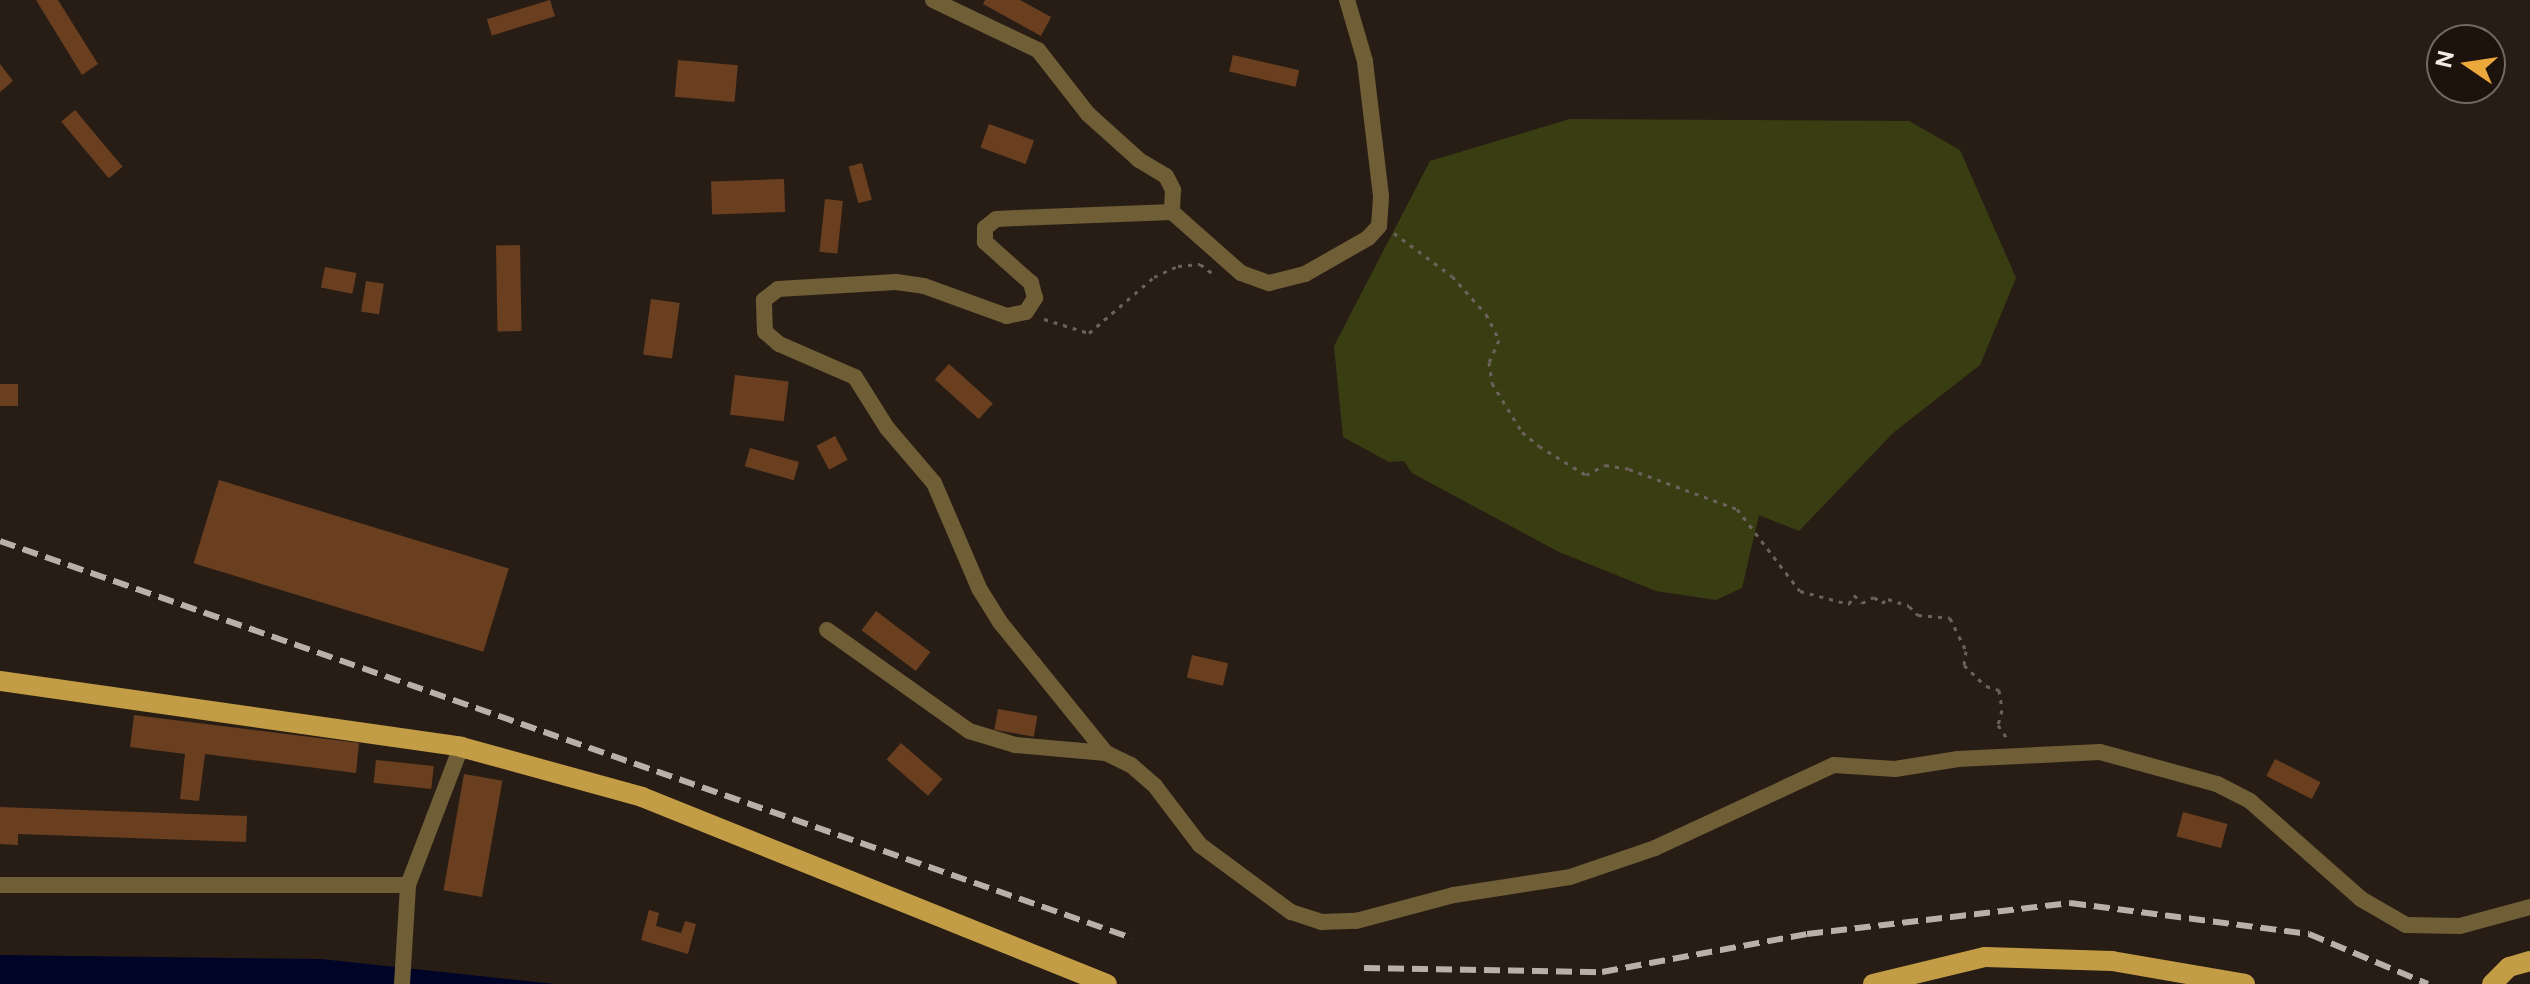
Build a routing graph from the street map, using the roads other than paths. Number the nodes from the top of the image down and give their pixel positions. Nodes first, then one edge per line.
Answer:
1 (933, 0) edge
2 (1347, 0) edge
3 (1172, 212) junction
4 (827, 630) dead end
5 (0, 681) edge
6 (461, 747) junction
7 (1106, 753) junction
8 (0, 885) edge
9 (408, 885) junction
10 (2530, 907) edge
11 (2530, 961) edge
12 (402, 984) edge
13 (1107, 984) edge
14 (1873, 984) edge
15 (2245, 984) edge
16 (2492, 984) edge

1 - 3 street
2 - 3 street
3 - 7 street
4 - 7 street
5 - 6 main road
6 - 9 street
6 - 13 main road
7 - 10 street
8 - 9 street
9 - 12 street
11 - 16 main road
14 - 15 main road

